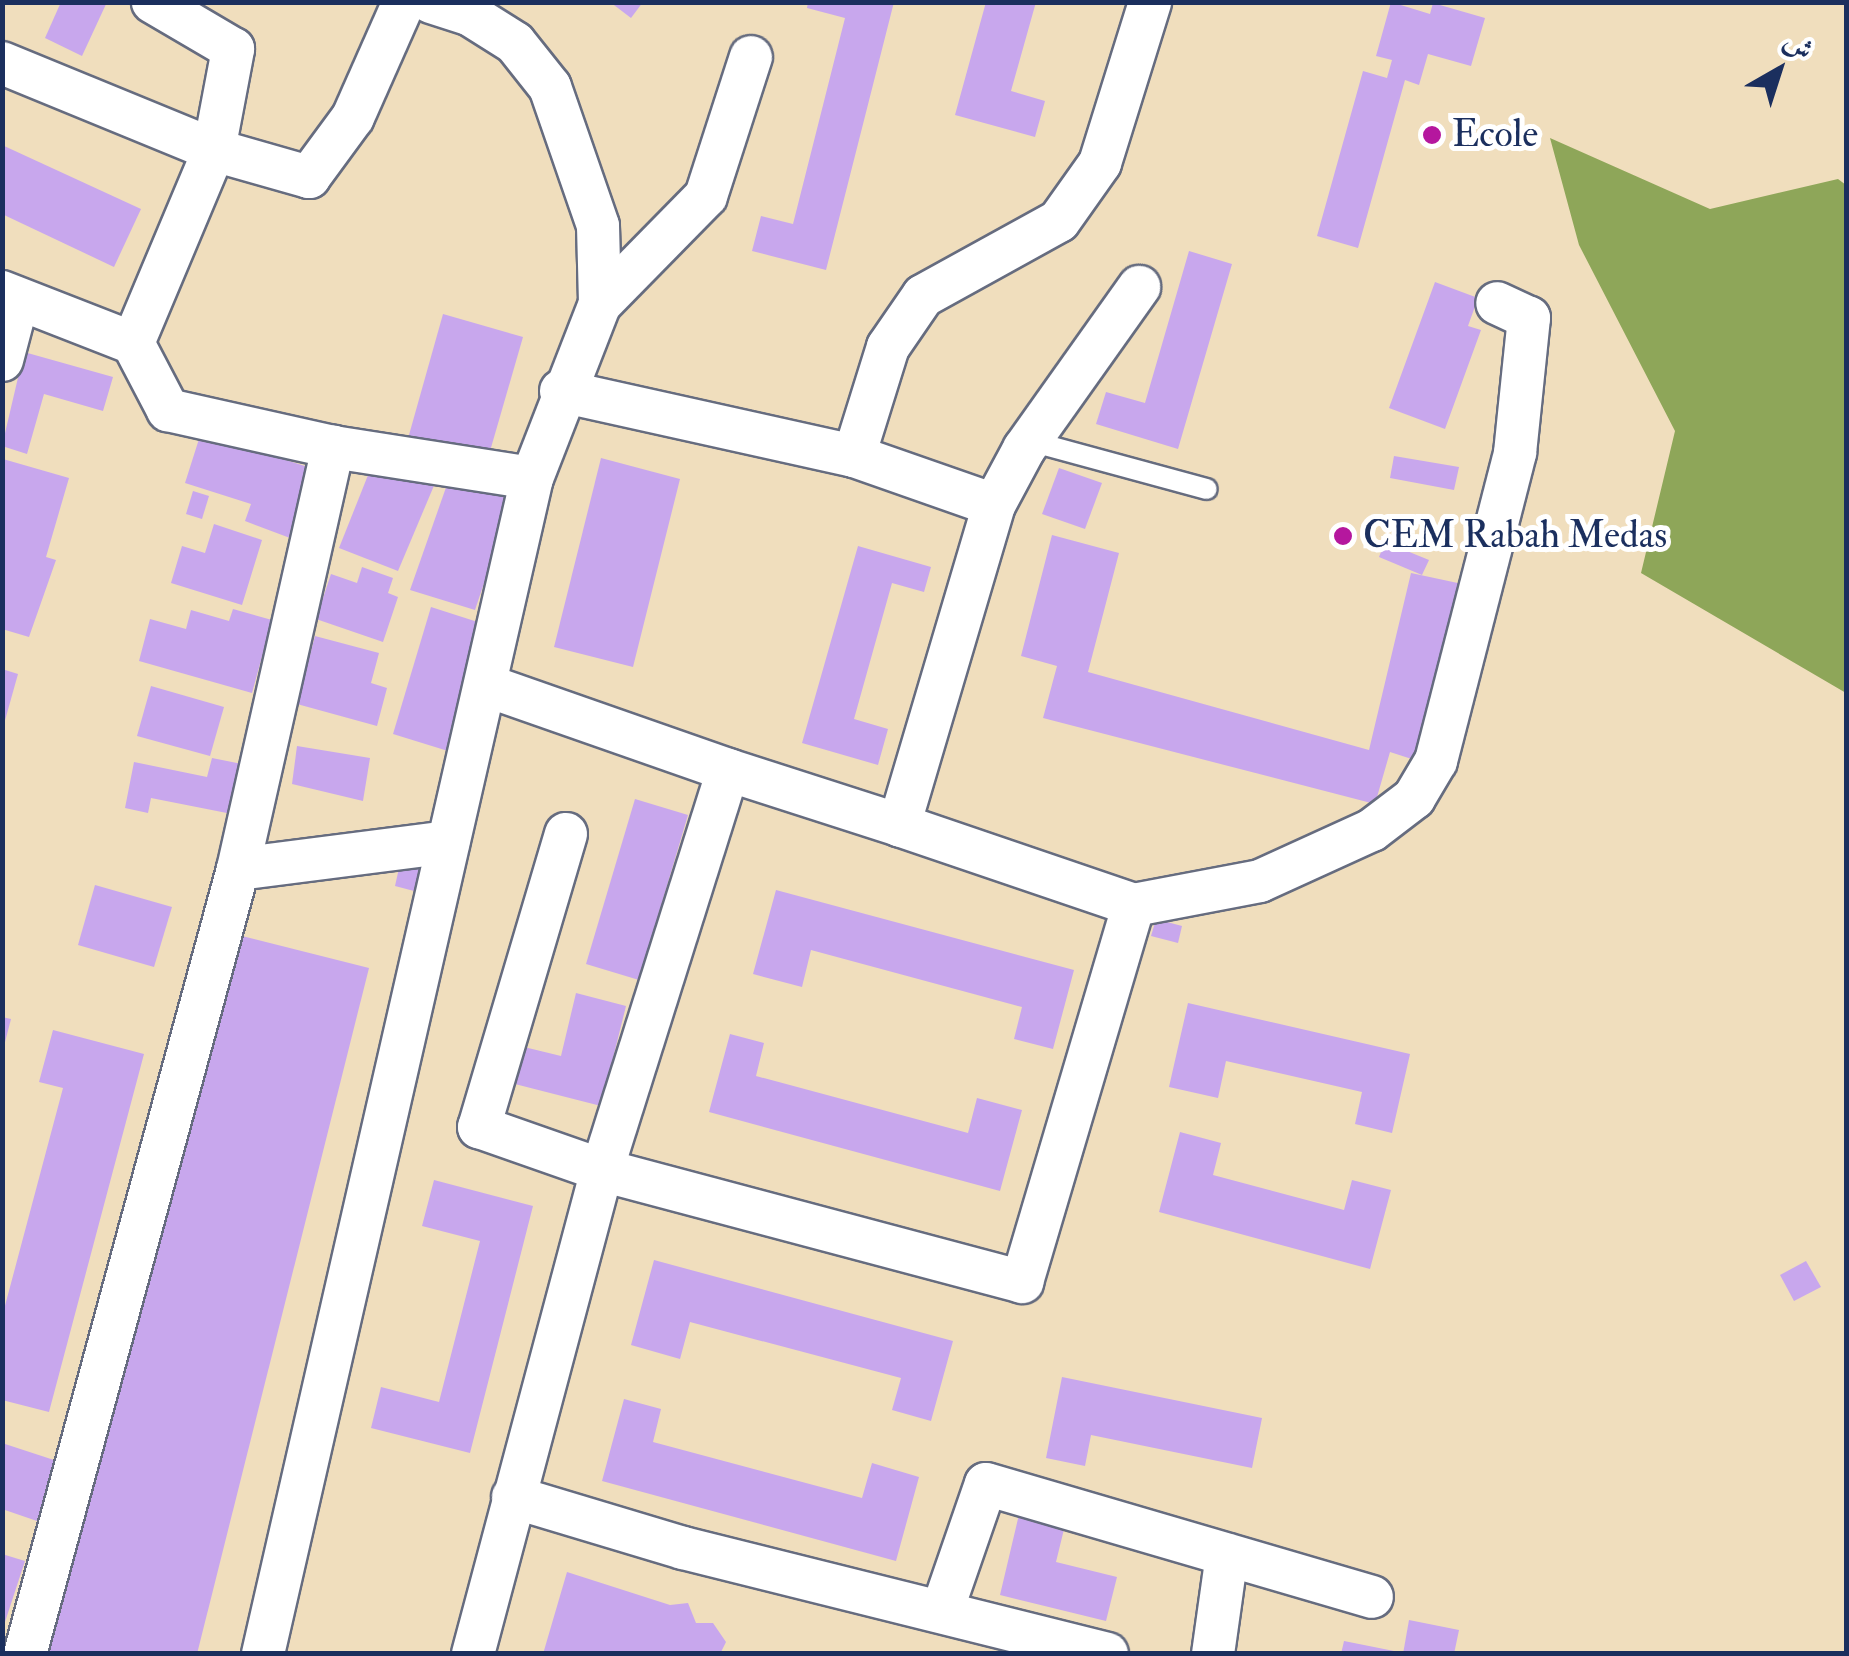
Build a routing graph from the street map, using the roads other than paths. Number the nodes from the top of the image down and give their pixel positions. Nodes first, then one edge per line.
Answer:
1 (153, 2) edge
2 (404, 2) edge
3 (432, 2) edge
4 (1150, 2) edge
5 (751, 57) dead end
6 (2, 63) edge
7 (214, 150) junction
8 (1139, 287) dead end
9 (10, 296) edge
10 (1497, 303) dead end
11 (600, 304) junction
12 (133, 343) junction
13 (2, 360) edge
14 (561, 391) junction
15 (1030, 441) junction
16 (333, 447) junction
17 (854, 456) junction
18 (532, 478) junction
19 (1207, 489) dead end
20 (994, 505) junction
21 (488, 686) junction
22 (728, 770) junction
23 (899, 824) junction
24 (566, 834) dead end
25 (448, 842) junction
26 (238, 869) junction
27 (1134, 905) junction
28 (602, 1170) junction
29 (514, 1497) junction
30 (1227, 1555) junction
31 (1372, 1597) dead end
32 (943, 1608) junction
33 (25, 1654) edge
34 (264, 1654) edge
35 (473, 1654) edge
36 (1107, 1654) edge
37 (1213, 1654) edge

1 - 7 street
2 - 7 street
3 - 11 street
4 - 17 street
5 - 11 street
6 - 7 street
7 - 12 street
8 - 15 street
9 - 12 street
9 - 13 street
10 - 27 street
11 - 14 street
12 - 16 street
14 - 17 street
14 - 18 street
15 - 19 lane
15 - 20 street
16 - 18 street
16 - 26 street
17 - 20 street
18 - 21 street
20 - 23 street
21 - 22 street
21 - 25 street
22 - 23 street
22 - 28 street
23 - 27 street
24 - 28 street
25 - 26 street
25 - 34 street
26 - 33 street
27 - 28 street
28 - 29 street
29 - 32 street
29 - 35 street
30 - 31 street
30 - 32 street
30 - 37 street
32 - 36 street

